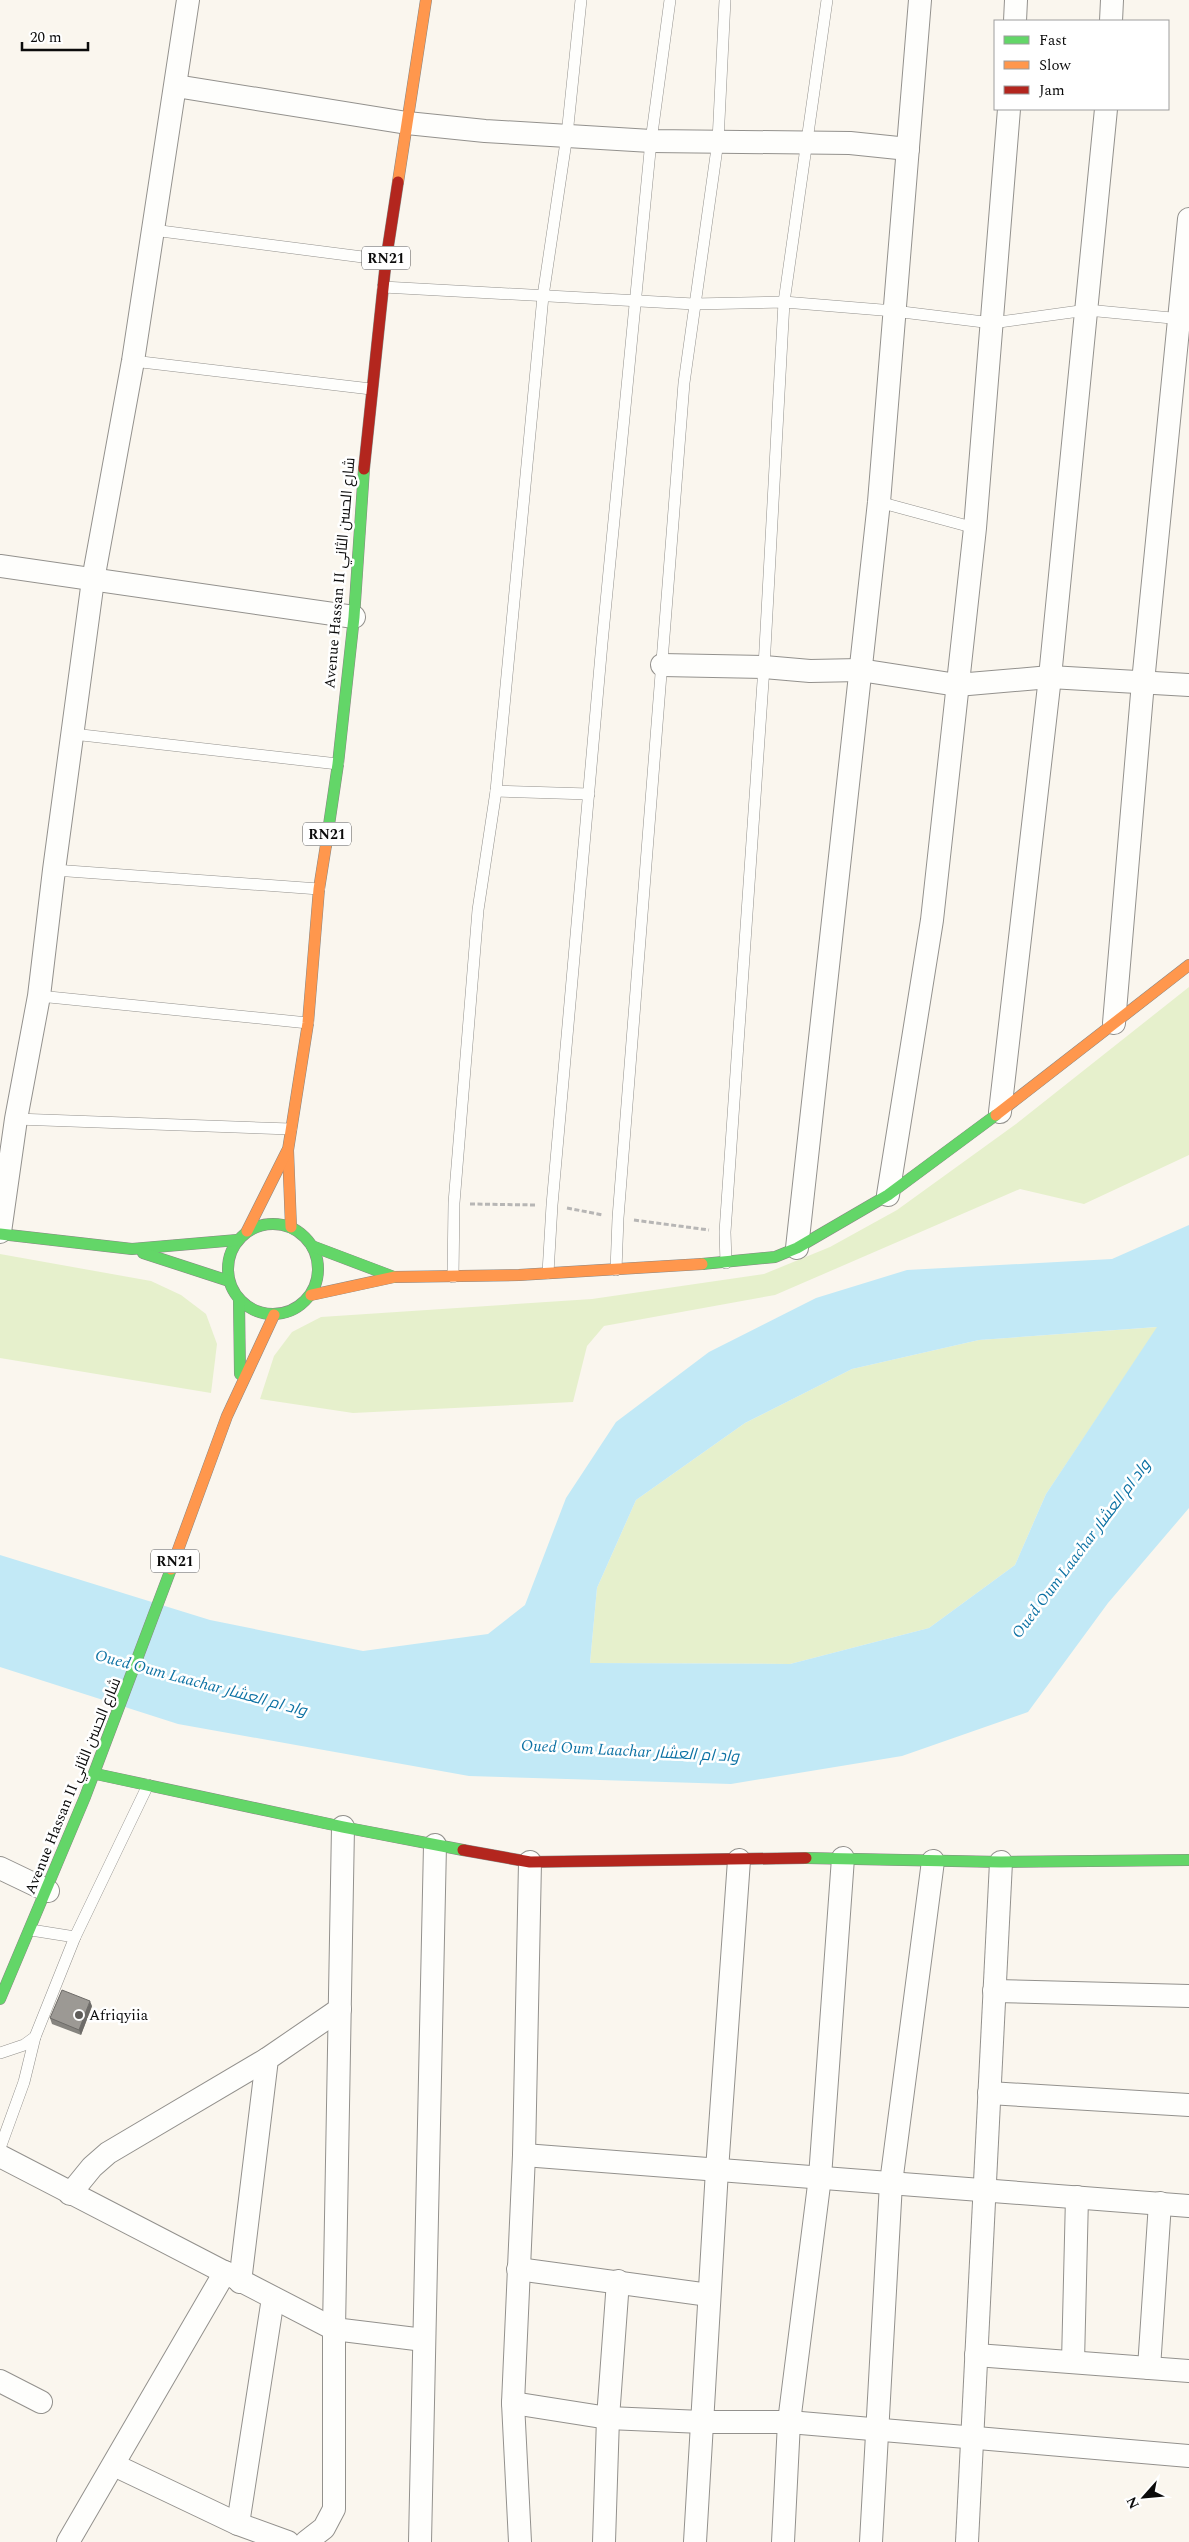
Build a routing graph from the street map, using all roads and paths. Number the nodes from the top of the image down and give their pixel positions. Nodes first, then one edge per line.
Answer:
1 (188, 0) edge
2 (426, 0) edge
3 (582, 0) edge
4 (670, 0) edge
5 (725, 0) edge
6 (827, 0) edge
7 (920, 0) edge
8 (1016, 0) edge
9 (1112, 0) edge
10 (1015, 20) edge
11 (1111, 20) edge
12 (176, 86) junction
13 (1009, 110) edge
14 (1106, 110) edge
15 (407, 123) junction
16 (567, 135) junction
17 (651, 141) junction
18 (718, 141) junction
19 (807, 143) junction
20 (908, 149) junction
21 (1189, 219) edge
22 (154, 230) junction
23 (386, 260) junction
24 (383, 287) junction
25 (543, 296) junction
26 (636, 299) junction
27 (784, 302) junction
28 (694, 304) junction
29 (1087, 310) junction
30 (894, 311) junction
31 (1184, 319) edge
32 (992, 323) junction
33 (134, 361) junction
34 (371, 389) junction
35 (879, 502) junction
36 (975, 528) junction
37 (0, 566) edge
38 (93, 580) junction
39 (354, 617) junction
40 (662, 665) junction
41 (764, 667) junction
42 (860, 670) junction
43 (1050, 677) junction
44 (1143, 682) junction
45 (957, 685) junction
46 (1189, 685) edge
47 (73, 734) junction
48 (338, 764) junction
49 (496, 790) junction
50 (589, 794) junction
51 (54, 870) junction
52 (319, 889) junction
53 (1189, 965) edge
54 (39, 996) junction
55 (308, 1023) junction
56 (1114, 1023) junction
57 (1000, 1112) junction
58 (16, 1119) junction
59 (290, 1129) junction
60 (288, 1150) junction
61 (888, 1195) junction
62 (454, 1203) junction
63 (552, 1205) junction
64 (618, 1218) junction
65 (291, 1227) junction
66 (247, 1230) junction
67 (725, 1232) junction
68 (0, 1233) edge
69 (237, 1240) junction
70 (312, 1246) junction
71 (797, 1248) junction
72 (132, 1249) junction
73 (726, 1264) junction
74 (616, 1270) junction
75 (548, 1273) junction
76 (394, 1277) junction
77 (453, 1277) junction
78 (229, 1282) junction
79 (311, 1295) junction
80 (239, 1300) junction
81 (274, 1315) junction
82 (239, 1385) junction
83 (96, 1774) junction
84 (148, 1784) junction
85 (343, 1827) junction
86 (435, 1845) junction
87 (843, 1858) junction
88 (739, 1860) junction
89 (1189, 1860) edge
90 (933, 1861) junction
91 (530, 1862) junction
92 (1001, 1862) junction
93 (0, 1868) edge
94 (48, 1891) junction
95 (31, 1930) junction
96 (75, 1938) junction
97 (994, 1991) junction
98 (1189, 1996) edge
99 (0, 1999) edge
100 (340, 2010) junction
101 (35, 2037) junction
102 (0, 2053) edge
103 (266, 2059) junction
104 (989, 2093) junction
105 (1189, 2105) edge
106 (0, 2148) edge
107 (524, 2155) junction
108 (0, 2156) edge
109 (717, 2170) junction
110 (820, 2177) junction
111 (891, 2183) junction
112 (985, 2190) junction
113 (70, 2194) junction
114 (1078, 2197) junction
115 (1160, 2203) junction
116 (1189, 2206) edge
117 (518, 2268) junction
118 (232, 2277) junction
119 (618, 2281) junction
120 (709, 2294) junction
121 (273, 2298) junction
122 (334, 2329) junction
123 (424, 2340) junction
124 (976, 2355) junction
125 (1073, 2362) junction
126 (1149, 2368) junction
127 (1189, 2371) edge
128 (0, 2381) edge
129 (41, 2402) dead end
130 (513, 2403) junction
131 (608, 2418) junction
132 (702, 2422) junction
133 (789, 2422) junction
134 (877, 2430) junction
135 (972, 2439) junction
136 (1189, 2456) edge
137 (114, 2465) junction
138 (238, 2524) junction
139 (68, 2542) edge
140 (288, 2542) edge
141 (306, 2542) edge
142 (420, 2542) edge
143 (520, 2542) edge
144 (604, 2542) edge
145 (695, 2542) edge
146 (783, 2542) edge
147 (871, 2542) edge
148 (967, 2542) edge

1 - 12 street
2 - 15 main road, Avenue Hassan II شارع الحسن الثاني / RN21
3 - 16 lane
4 - 17 lane
5 - 18 lane
6 - 19 lane
7 - 20 street
8 - 10 street
9 - 11 street
12 - 15 street
12 - 22 street
13 - 32 street
14 - 29 street
15 - 16 street
15 - 23 main road, Avenue Hassan II شارع الحسن الثاني / RN21
16 - 17 street
16 - 25 lane
17 - 18 street
17 - 26 lane
18 - 19 street
18 - 28 lane
19 - 20 street
19 - 27 lane
20 - 30 street
21 - 31 street
22 - 23 lane
22 - 33 street
23 - 24 main road, Avenue Hassan II شارع الحسن الثاني / RN21
24 - 25 lane
24 - 34 main road, Avenue Hassan II شارع الحسن الثاني / RN21
25 - 26 lane
25 - 49 lane
26 - 28 lane
26 - 50 lane
27 - 28 lane
27 - 30 lane
27 - 41 lane
28 - 40 lane
29 - 31 lane
29 - 32 lane
29 - 43 street
30 - 32 lane
30 - 35 street
31 - 44 street
32 - 36 street
33 - 34 lane
33 - 38 street
34 - 39 main road, Avenue Hassan II شارع الحسن الثاني / RN21
35 - 36 lane
35 - 42 street
36 - 45 street
37 - 38 street
38 - 39 street
38 - 47 street
39 - 48 main road, Avenue Hassan II شارع الحسن الثاني / RN21
40 - 41 street
40 - 64 lane
41 - 42 street
41 - 67 lane
42 - 45 street
42 - 71 street
43 - 44 street
43 - 45 street
43 - 57 street
44 - 46 street
44 - 56 street
45 - 61 street
47 - 48 lane
47 - 51 street
48 - 52 main road, Avenue Hassan II شارع الحسن الثاني / RN21
49 - 50 lane
49 - 62 lane
50 - 63 lane
51 - 52 lane
51 - 54 street
52 - 55 main road, Avenue Hassan II شارع الحسن الثاني / RN21
53 - 56 main road
54 - 55 lane
54 - 58 street
55 - 59 main road, Avenue Hassan II شارع الحسن الثاني / RN21
56 - 57 main road
57 - 61 main road
58 - 59 lane
58 - 68 street
59 - 60 main road, Avenue Hassan II شارع الحسن الثاني / RN21
60 - 65 main road, Avenue Hassan II شارع الحسن الثاني / RN21
60 - 66 main road, Avenue Hassan II شارع الحسن الثاني / RN21
61 - 71 main road
62 - 63 path
62 - 77 lane
63 - 64 path
63 - 75 lane
64 - 67 path
64 - 74 lane
65 - 66 main road, Avenue Hassan II شارع الحسن الثاني / RN21
65 - 70 main road
66 - 69 main road, Avenue Hassan II شارع الحسن الثاني / RN21
67 - 73 lane
68 - 72 main road
69 - 72 main road
69 - 78 main road, Avenue Hassan II شارع الحسن الثاني / RN21
70 - 76 main road
70 - 79 main road
71 - 73 main road
72 - 78 main road
73 - 74 main road
74 - 75 main road
75 - 77 main road
76 - 77 main road
76 - 79 main road
78 - 80 main road, Avenue Hassan II شارع الحسن الثاني / RN21
79 - 81 main road
80 - 81 main road
80 - 82 main road, Avenue Hassan II شارع الحسن الثاني / RN21
81 - 82 main road, Avenue Hassan II شارع الحسن الثاني / RN21
82 - 83 main road, Avenue Hassan II شارع الحسن الثاني / RN21
83 - 84 main road
83 - 94 main road, Avenue Hassan II شارع الحسن الثاني / RN21
84 - 85 main road
84 - 96 lane
85 - 86 main road
85 - 100 street
86 - 91 main road
86 - 123 street
87 - 88 main road
87 - 90 main road
87 - 110 street
88 - 91 main road
88 - 109 street
89 - 92 main road
90 - 92 main road
90 - 111 street
91 - 107 street
92 - 97 street
93 - 94 street
94 - 95 main road, Avenue Hassan II شارع الحسن الثاني / RN21
95 - 96 lane
95 - 99 main road, Avenue Hassan II شارع الحسن الثاني / RN21
96 - 101 lane
97 - 98 street
97 - 104 street
100 - 103 street
100 - 122 street
101 - 102 lane
101 - 106 lane
103 - 113 street
103 - 118 street
104 - 105 street
104 - 112 street
107 - 109 street
107 - 117 street
108 - 113 street
109 - 110 street
109 - 120 street
110 - 111 street
110 - 133 street
111 - 112 street
111 - 134 street
112 - 114 street
112 - 124 street
113 - 118 street
114 - 115 street
114 - 125 street
115 - 116 street
115 - 126 street
117 - 119 street
117 - 130 street
118 - 121 street
118 - 137 street
119 - 120 street
119 - 131 street
120 - 132 street
121 - 122 street
121 - 138 street
122 - 123 street
122 - 141 street
123 - 142 street
124 - 125 street
124 - 135 street
125 - 126 street
126 - 127 street
128 - 129 street
130 - 131 street
130 - 143 street
131 - 132 street
131 - 144 street
132 - 133 street
132 - 145 street
133 - 134 street
133 - 146 street
134 - 135 street
134 - 147 street
135 - 136 street
135 - 148 street
137 - 138 street
137 - 139 street
138 - 140 street

